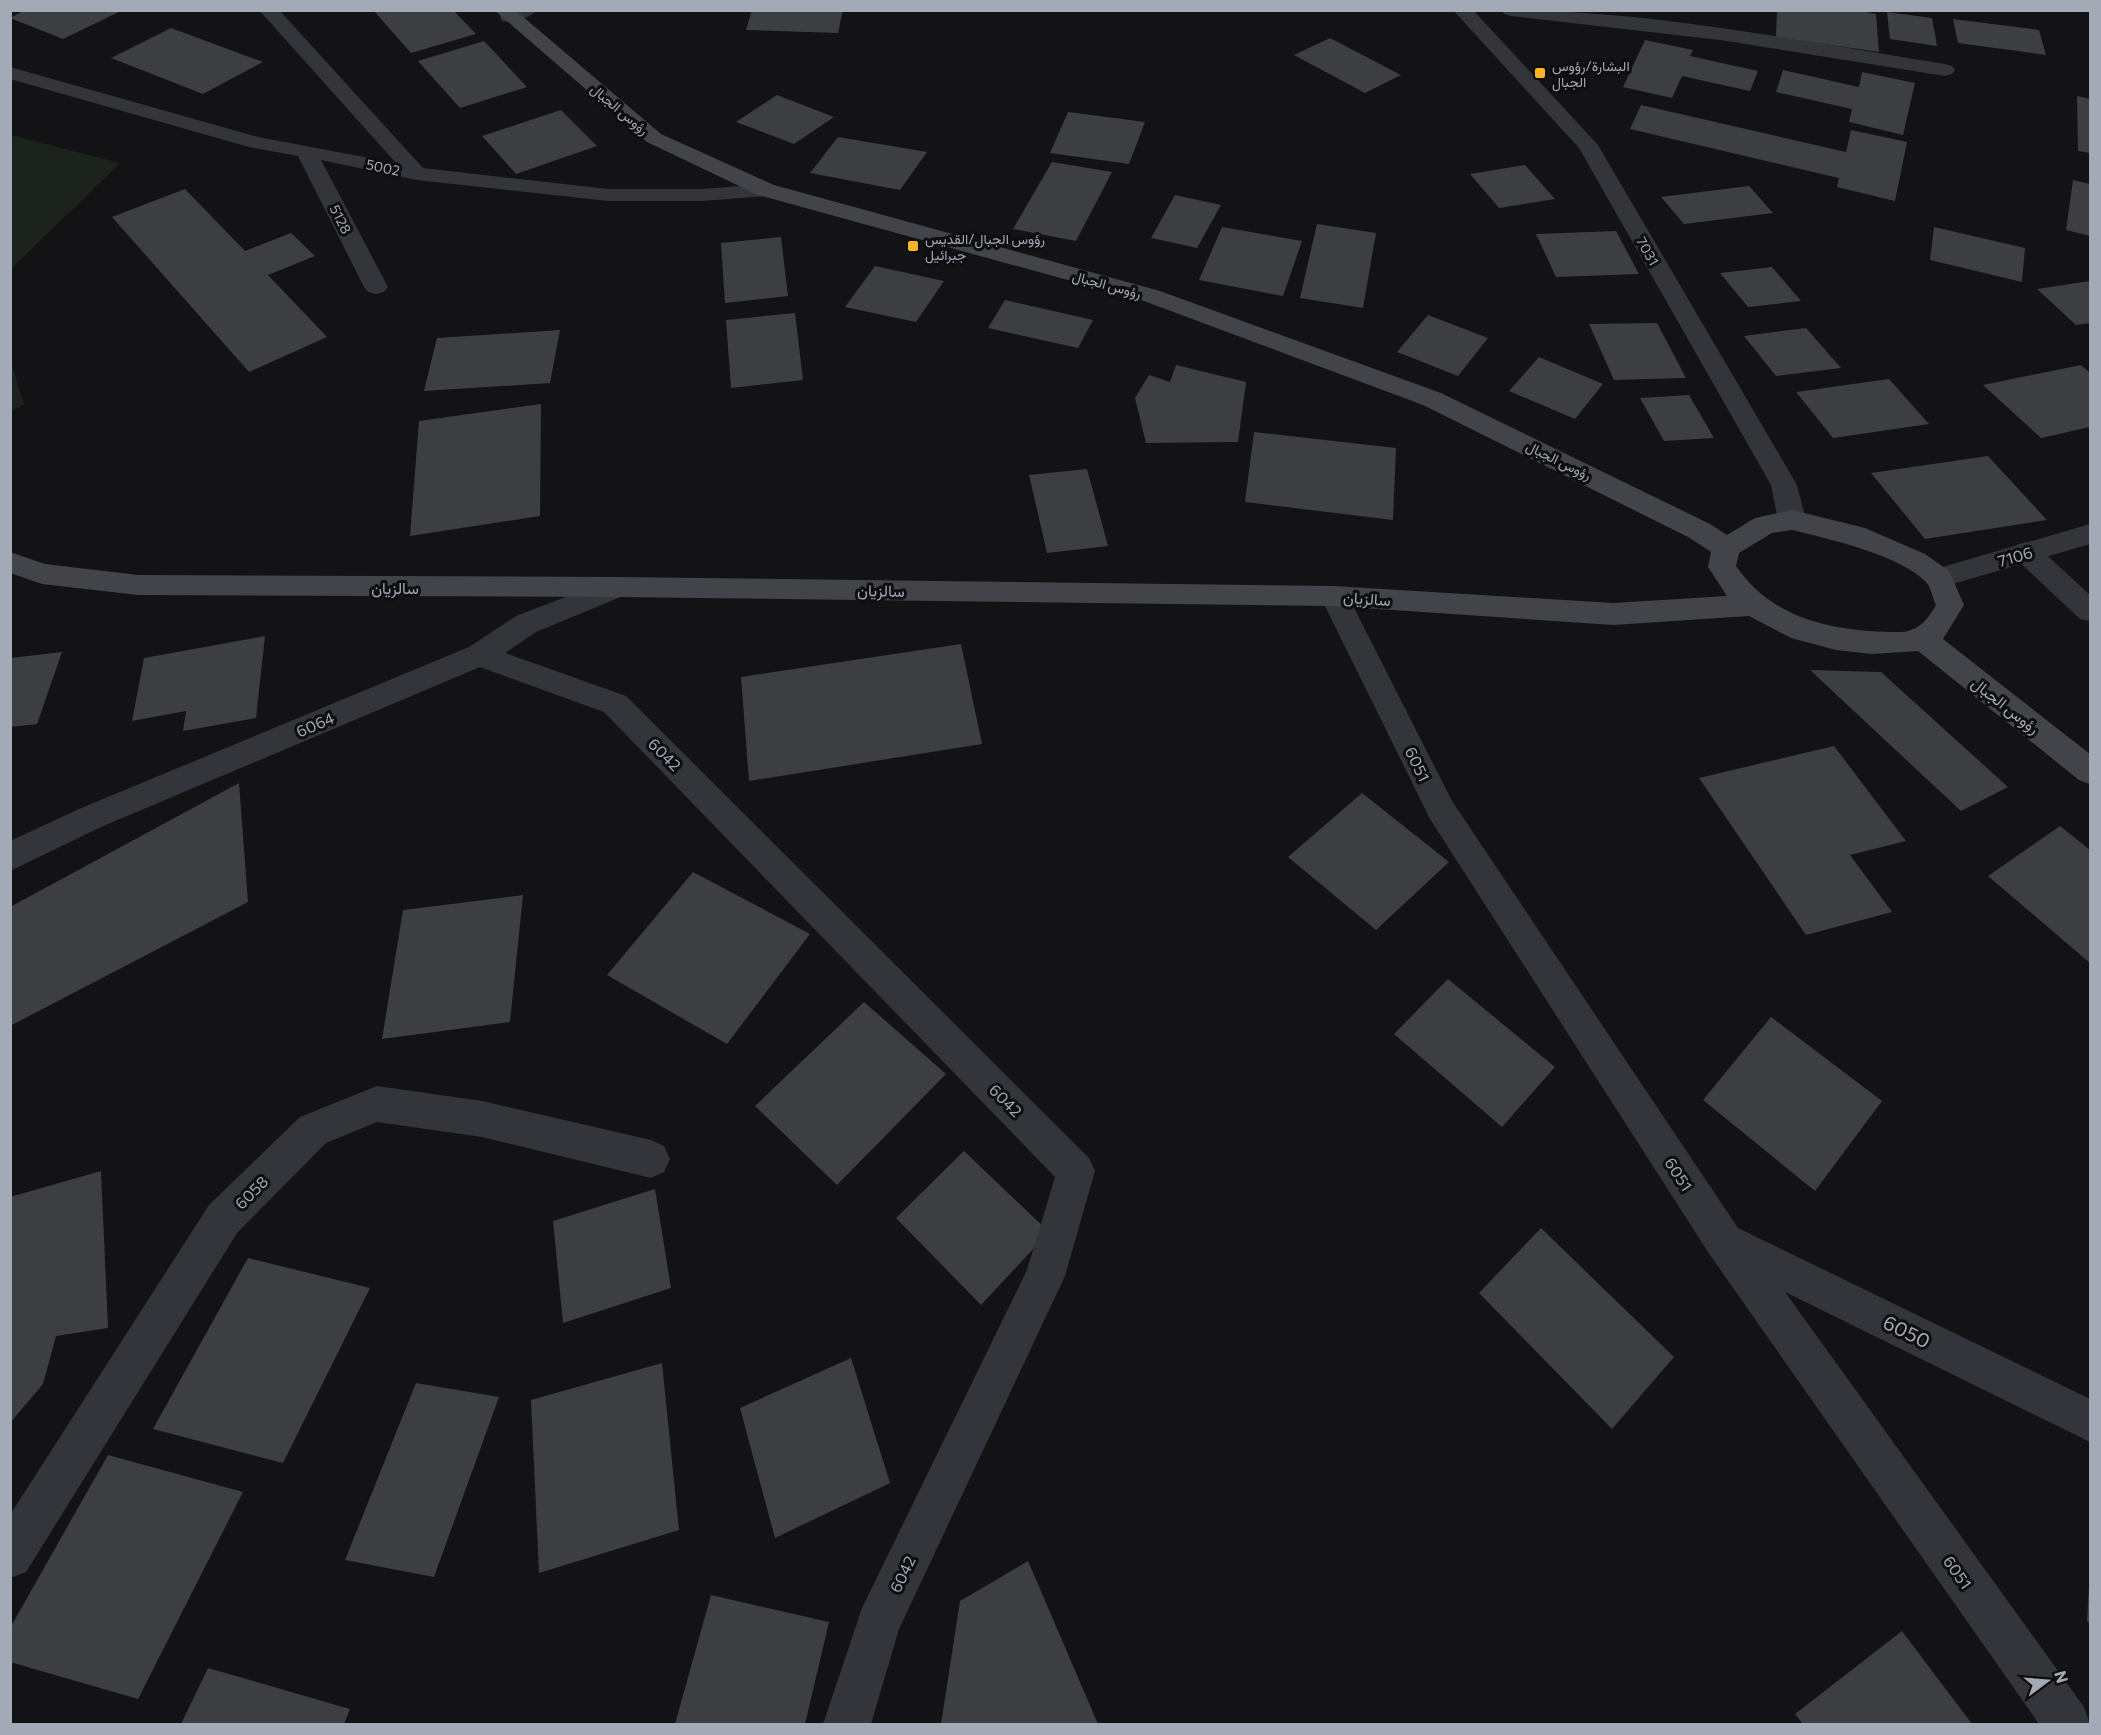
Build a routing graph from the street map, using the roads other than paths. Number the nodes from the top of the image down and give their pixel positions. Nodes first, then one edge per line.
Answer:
1 (268, 10) edge
2 (1462, 10) edge
3 (1511, 10) edge
4 (513, 13) edge
5 (1945, 70) dead end
6 (10, 73) edge
7 (306, 150) junction
8 (417, 174) junction
9 (766, 190) junction
10 (376, 287) dead end
11 (1792, 520) junction
12 (2091, 534) edge
13 (1726, 548) junction
14 (2026, 552) junction
15 (10, 562) edge
16 (1939, 578) junction
17 (618, 587) junction
18 (1334, 596) junction
19 (1754, 605) junction
20 (2091, 611) edge
21 (1922, 639) junction
22 (479, 655) junction
23 (2091, 771) edge
24 (10, 857) edge
25 (651, 1159) dead end
26 (1724, 1241) junction
27 (2091, 1421) edge
28 (10, 1556) edge
29 (847, 1725) edge
30 (2067, 1725) edge

1 - 8 street
2 - 11 street, 7031
3 - 5 street
4 - 9 street, رؤوس الجبال
6 - 7 street, 5002
7 - 8 street, 5002
7 - 10 street, 5128
8 - 9 street, 5002
9 - 13 street, رؤوس الجبال
11 - 13 street
11 - 16 street
12 - 14 street, 7106
13 - 19 street
14 - 16 street, 7106
14 - 20 street
15 - 17 street, سالزيان
16 - 21 street
17 - 18 street, سالزيان
17 - 22 street, 6064
18 - 19 street, سالزيان
18 - 26 street, 6051
19 - 21 street
21 - 23 street, رؤوس الجبال
22 - 24 street, 6064
22 - 29 street, 6042
25 - 28 street, 6058
26 - 27 street, 6050
26 - 30 street, 6051

